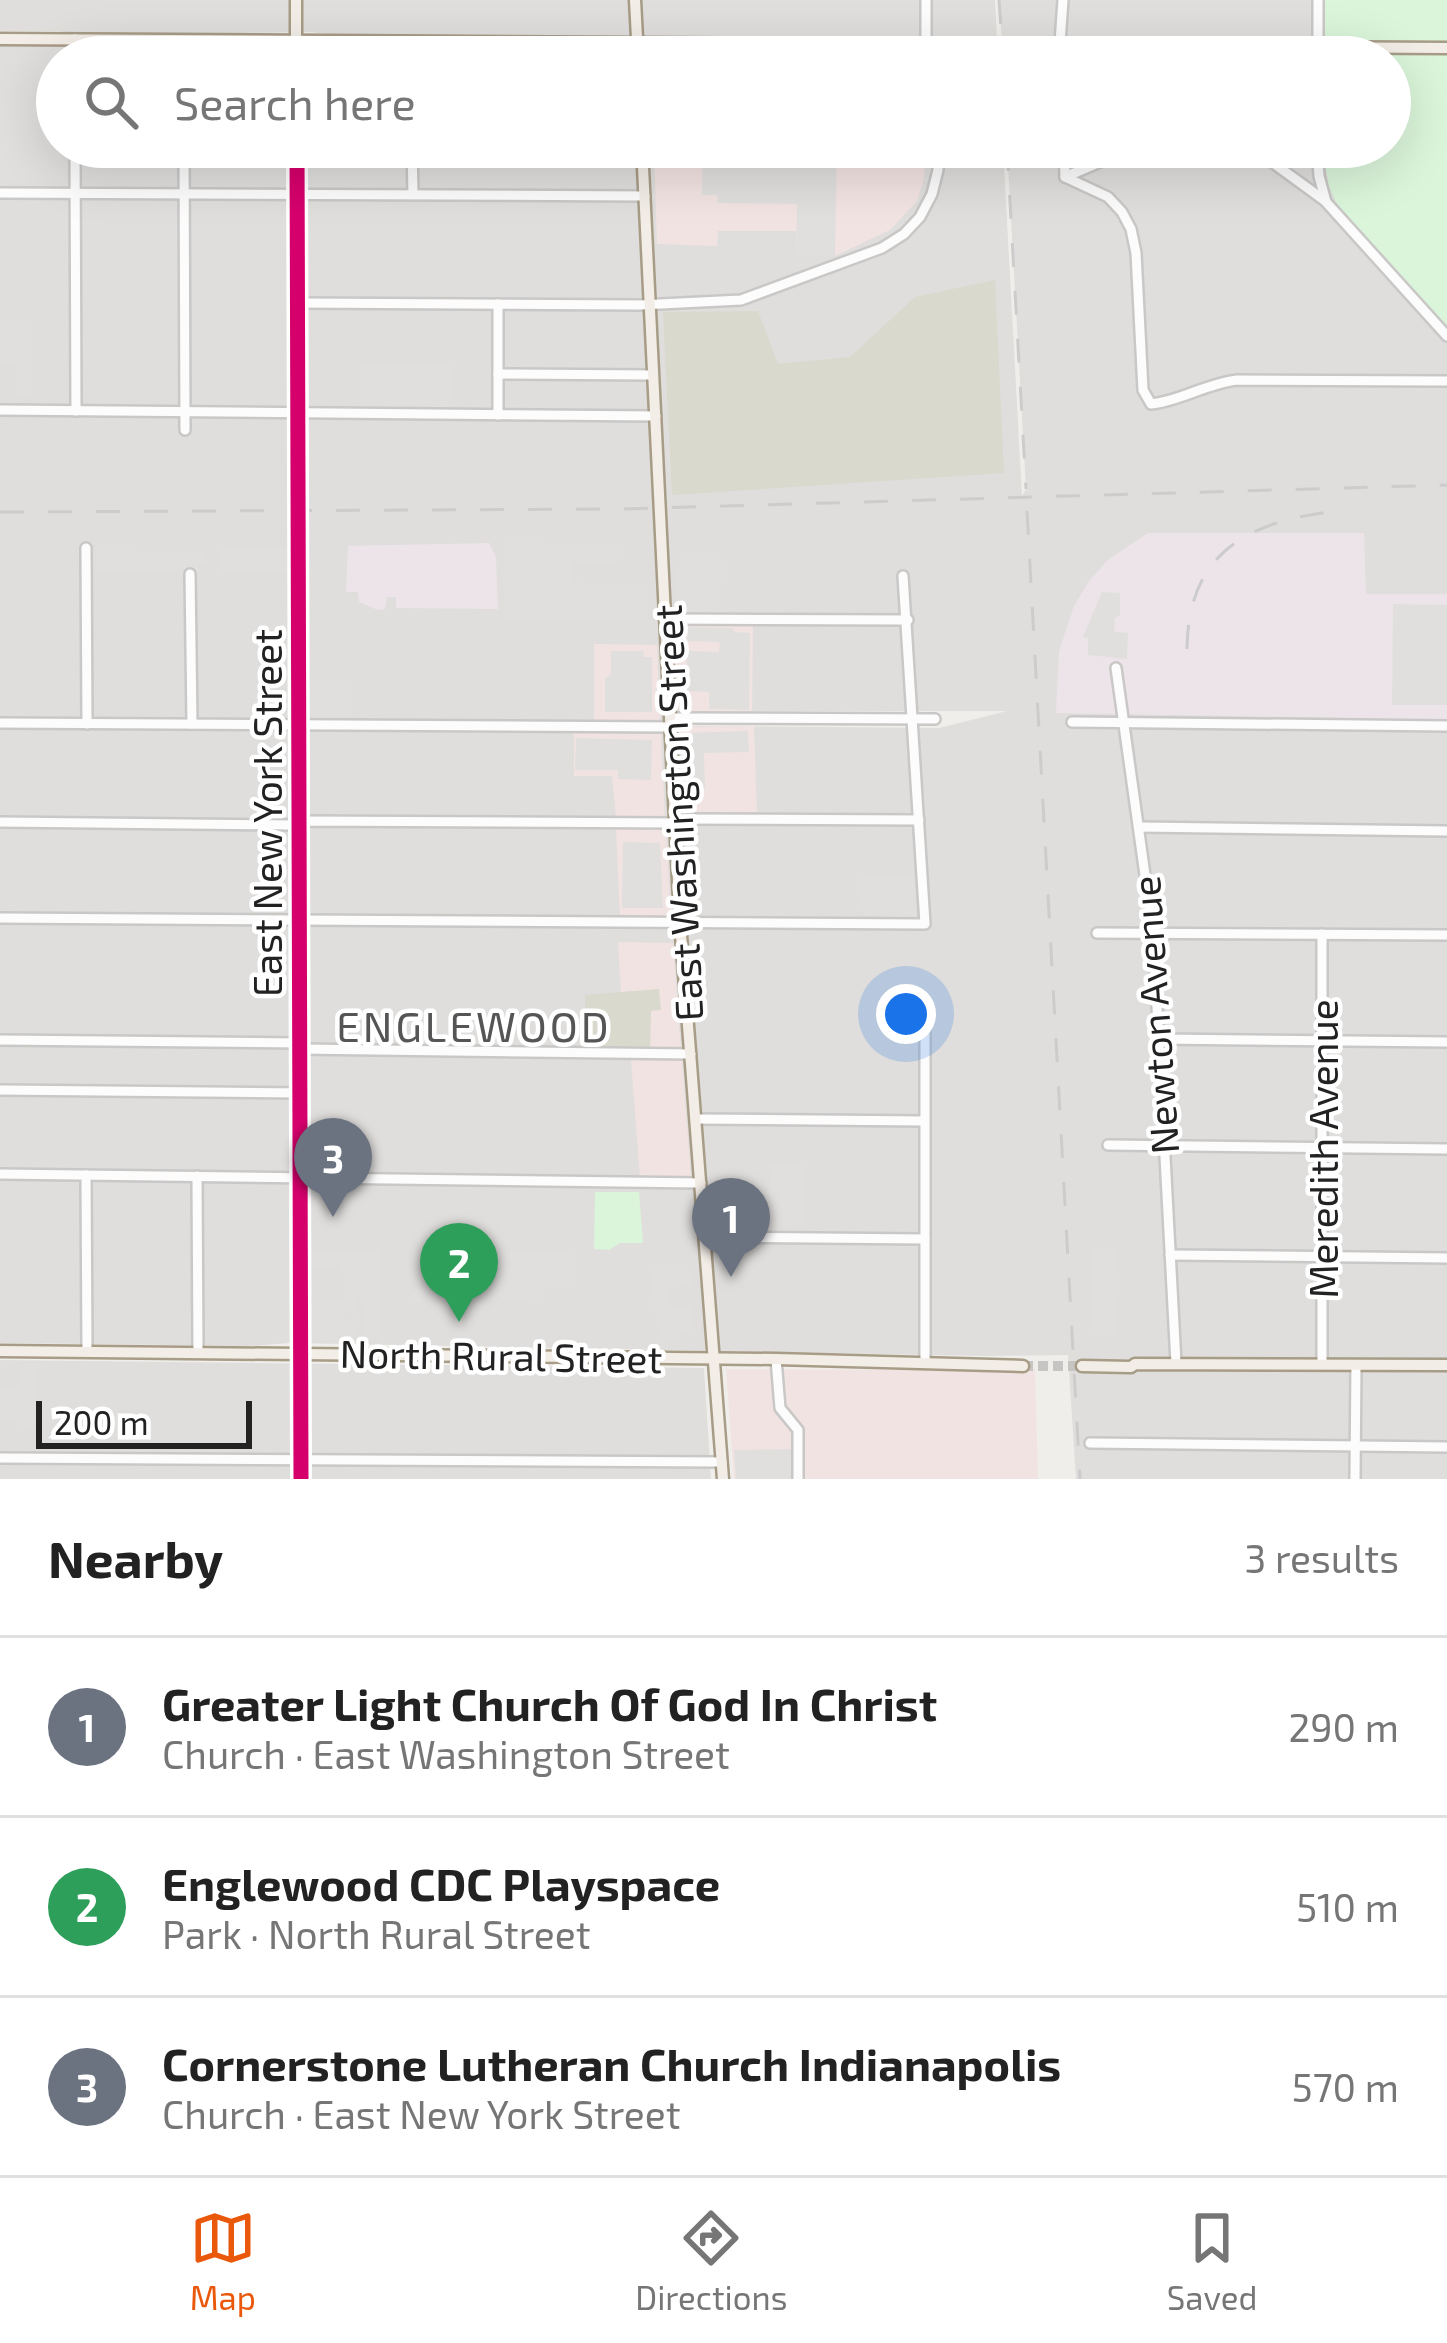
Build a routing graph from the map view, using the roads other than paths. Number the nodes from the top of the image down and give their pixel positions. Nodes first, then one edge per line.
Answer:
1 (296, 0) edge
2 (635, 0) edge
3 (926, 0) edge
4 (1063, 0) edge
5 (1318, 0) edge
6 (296, 36) edge
7 (637, 36) edge
8 (926, 36) edge
9 (1060, 36) edge
10 (1318, 36) edge
11 (0, 39) edge
12 (36, 39) edge
13 (1411, 48) edge
14 (1447, 49) edge
15 (75, 168) edge
16 (184, 168) edge
17 (297, 168) edge
18 (412, 168) edge
19 (643, 168) edge
20 (938, 168) edge
21 (1065, 168) edge
22 (1086, 168) edge
23 (1279, 168) edge
24 (1318, 168) edge
25 (1065, 177) junction
26 (0, 193) edge
27 (75, 193) junction
28 (185, 193) junction
29 (297, 194) junction
30 (413, 194) junction
31 (645, 196) junction
32 (1325, 202) junction
33 (298, 303) junction
34 (498, 304) junction
35 (650, 304) junction
36 (1447, 336) edge
37 (498, 374) junction
38 (653, 375) junction
39 (1447, 381) edge
40 (0, 410) edge
41 (76, 411) junction
42 (185, 412) junction
43 (299, 414) junction
44 (498, 415) junction
45 (656, 416) junction
46 (185, 430) dead end
47 (86, 548) dead end
48 (190, 574) dead end
49 (903, 576) dead end
50 (665, 619) junction
51 (908, 620) junction
52 (1116, 668) dead end
53 (914, 719) junction
54 (935, 719) dead end
55 (1072, 722) dead end
56 (0, 723) edge
57 (671, 723) junction
58 (1124, 723) junction
59 (87, 724) junction
60 (192, 724) junction
61 (299, 725) junction
62 (1447, 726) edge
63 (920, 820) junction
64 (299, 821) junction
65 (675, 821) junction
66 (0, 822) edge
67 (1139, 827) junction
68 (1447, 831) edge
69 (0, 917) edge
70 (300, 920) junction
71 (680, 922) junction
72 (1153, 932) junction
73 (1097, 933) dead end
74 (1322, 934) junction
75 (1447, 935) edge
76 (925, 1007) dead end
77 (1158, 1039) junction
78 (0, 1040) edge
79 (1322, 1041) junction
80 (1447, 1042) edge
81 (300, 1046) junction
82 (692, 1054) junction
83 (0, 1090) edge
84 (301, 1093) junction
85 (696, 1118) junction
86 (924, 1121) junction
87 (1108, 1145) dead end
88 (1164, 1146) junction
89 (1322, 1148) junction
90 (1447, 1149) edge
91 (0, 1174) edge
92 (86, 1175) junction
93 (197, 1176) junction
94 (302, 1178) junction
95 (701, 1184) junction
96 (705, 1237) junction
97 (925, 1239) junction
98 (1170, 1255) junction
99 (1322, 1256) junction
100 (1447, 1258) edge
101 (0, 1351) edge
102 (87, 1352) junction
103 (198, 1352) junction
104 (301, 1353) junction
105 (714, 1358) junction
106 (776, 1358) junction
107 (925, 1361) junction
108 (1023, 1363) tunnel mouth
109 (1082, 1364) tunnel mouth
110 (1176, 1364) junction
111 (1322, 1364) junction
112 (1356, 1365) junction
113 (1447, 1366) edge
114 (1090, 1443) dead end
115 (1355, 1447) junction
116 (1447, 1447) edge
117 (0, 1458) edge
118 (301, 1460) junction
119 (722, 1462) junction
120 (301, 1479) edge
121 (723, 1479) edge
122 (798, 1479) edge
123 (1355, 1479) edge

1 - 6 main road
2 - 7 main road
3 - 8 street
4 - 9 street
5 - 10 street
11 - 12 main road
13 - 14 main road
15 - 27 street
16 - 28 street
17 - 29 main road, East New York Street
18 - 30 street
19 - 31 main road, East Washington Street
20 - 35 street
21 - 25 street
22 - 25 street
23 - 32 street
24 - 32 street
25 - 39 street
26 - 27 street
27 - 28 street
27 - 41 street
28 - 29 street
28 - 42 street
29 - 30 street
29 - 33 main road, East New York Street
30 - 31 street
31 - 35 main road, East Washington Street
32 - 36 street
33 - 34 street
33 - 43 main road, East New York Street
34 - 35 street
34 - 37 street
35 - 38 main road, East Washington Street
37 - 38 street
37 - 44 street
38 - 45 main road, East Washington Street
40 - 41 street
41 - 42 street
42 - 43 street
42 - 46 street
43 - 44 street
43 - 61 main road, East New York Street
44 - 45 street
45 - 50 main road, East Washington Street
47 - 59 street
48 - 60 street
49 - 51 street
50 - 51 street
50 - 57 main road, East Washington Street
51 - 53 street
52 - 58 street, Newton Avenue
53 - 54 street
53 - 57 street
53 - 63 street
55 - 58 street
56 - 59 street
57 - 61 street
57 - 65 main road, East Washington Street
58 - 62 street
58 - 67 street, Newton Avenue
59 - 60 street
60 - 61 street
61 - 64 main road, East New York Street
63 - 65 street
63 - 71 street
64 - 65 street
64 - 66 street
64 - 70 main road, East New York Street
65 - 71 main road, East Washington Street
67 - 68 street
67 - 72 street, Newton Avenue
69 - 70 street
70 - 71 street
70 - 81 main road, East New York Street
71 - 82 main road, East Washington Street
72 - 73 street
72 - 74 street
72 - 77 street, Newton Avenue
74 - 75 street
74 - 79 street, Meredith Avenue
76 - 86 street
77 - 79 street
77 - 88 street, Newton Avenue
78 - 81 street
79 - 80 street
79 - 89 street, Meredith Avenue
81 - 82 street
81 - 84 main road, East New York Street
82 - 85 main road, East Washington Street
83 - 84 street
84 - 94 main road, East New York Street
85 - 86 street
85 - 95 main road, East Washington Street
86 - 97 street
87 - 88 street
88 - 89 street
88 - 98 street, Newton Avenue
89 - 90 street
89 - 99 street, Meredith Avenue
91 - 92 street
92 - 93 street
92 - 102 street
93 - 94 street
93 - 103 street
94 - 95 street
94 - 104 main road, East New York Street
95 - 96 main road, East Washington Street
96 - 97 street
96 - 105 main road, East Washington Street
97 - 107 street
98 - 99 street
98 - 110 street, Newton Avenue
99 - 100 street
99 - 111 street, Meredith Avenue
101 - 102 main road, North Rural Street
102 - 103 main road, North Rural Street
103 - 104 main road, North Rural Street
104 - 105 main road, North Rural Street
104 - 118 main road, East New York Street
105 - 106 main road, North Rural Street
105 - 119 main road, East Washington Street
106 - 107 main road, North Rural Street
106 - 122 street
107 - 108 main road, North Rural Street
109 - 110 main road
110 - 111 main road
111 - 112 main road
112 - 113 main road
112 - 115 street
114 - 115 street
115 - 116 street
115 - 123 street
117 - 118 street
118 - 119 street
118 - 120 main road, East New York Street
119 - 121 main road, East Washington Street

